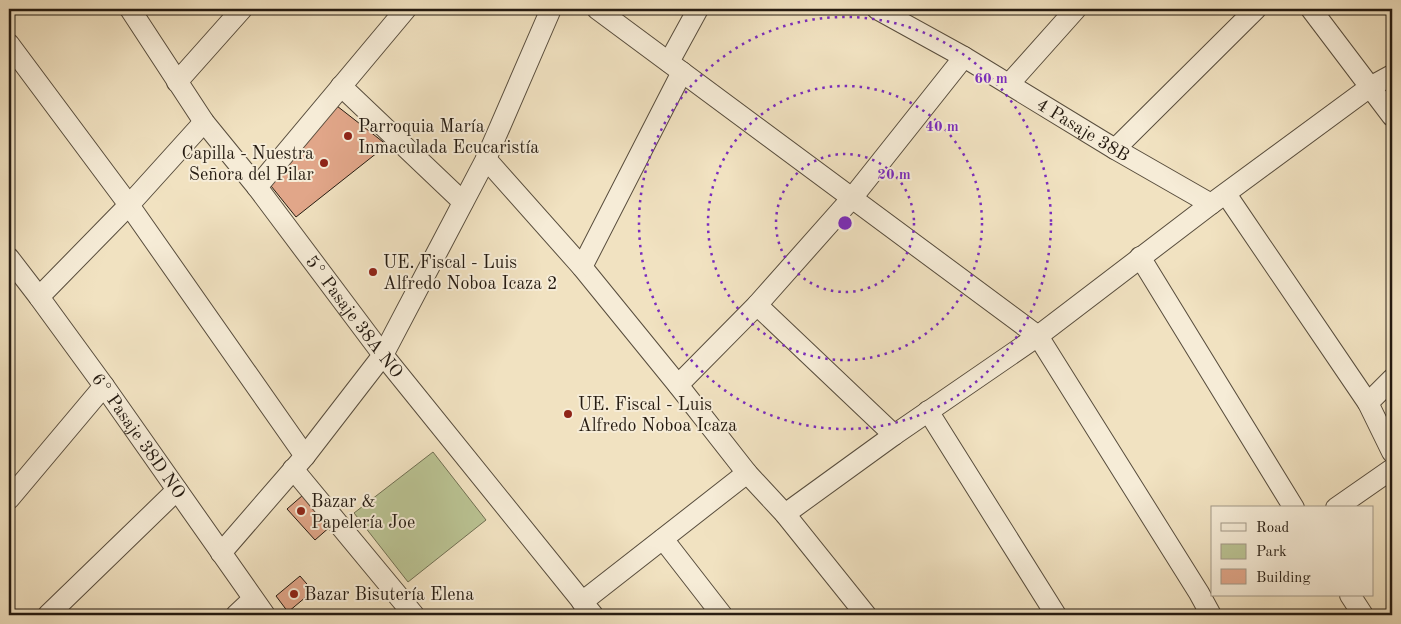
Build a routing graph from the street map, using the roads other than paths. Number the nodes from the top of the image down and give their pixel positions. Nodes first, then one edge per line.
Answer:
1 (130, 9) edge
2 (242, 9) edge
3 (406, 9) edge
4 (551, 9) edge
5 (598, 9) edge
6 (698, 9) edge
7 (878, 9) edge
8 (1076, 9) edge
9 (1256, 9) edge
10 (1311, 9) edge
11 (9, 44) edge
12 (964, 57) junction
13 (676, 67) junction
14 (1392, 75) edge
15 (177, 82) junction
16 (1009, 84) junction
17 (341, 86) junction
18 (1370, 88) junction
19 (1392, 116) edge
20 (204, 122) junction
21 (1115, 149) junction
22 (486, 159) junction
23 (257, 187) junction
24 (852, 198) junction
25 (1219, 199) junction
26 (463, 202) junction
27 (129, 205) junction
28 (1140, 257) junction
29 (582, 267) junction
30 (11, 269) edge
31 (40, 297) junction
32 (757, 305) junction
33 (1038, 336) junction
34 (383, 355) junction
35 (1392, 379) edge
36 (678, 385) junction
37 (104, 386) junction
38 (1368, 403) junction
39 (928, 411) junction
40 (894, 434) junction
41 (1392, 452) edge
42 (299, 463) junction
43 (1392, 469) edge
44 (747, 472) junction
45 (177, 490) junction
46 (9, 499) edge
47 (1293, 506) edge
48 (1339, 506) edge
49 (785, 514) junction
50 (662, 539) junction
51 (221, 553) junction
52 (1206, 589) edge
53 (1351, 596) edge
54 (253, 599) junction
55 (588, 608) edge
56 (48, 615) edge
57 (236, 615) edge
58 (265, 615) edge
59 (414, 615) edge
60 (722, 615) edge
61 (866, 615) edge
62 (1056, 615) edge
63 (1211, 615) edge
64 (1363, 615) edge

1 - 15 street, 5° Pasaje 38A NO
2 - 15 street
3 - 17 street
4 - 22 street
5 - 13 street
6 - 13 street
7 - 12 street, 4 Pasaje 38B
8 - 16 street
9 - 21 street
10 - 18 street
11 - 27 street
12 - 16 street, 4 Pasaje 38B
12 - 24 street
13 - 24 street
13 - 29 street
14 - 18 street
15 - 20 street, 5° Pasaje 38A NO
16 - 21 street, 4 Pasaje 38B
17 - 23 street
17 - 26 street
18 - 19 street
18 - 25 street
20 - 23 street, 5° Pasaje 38A NO
20 - 27 street
21 - 25 street, 4 Pasaje 38B
22 - 26 street
22 - 29 street
23 - 34 street, 5° Pasaje 38A NO
24 - 32 street
24 - 33 street
25 - 28 street
25 - 38 street, 4 Pasaje 38B
26 - 34 street
27 - 31 street
27 - 42 street
28 - 33 street
28 - 47 street
29 - 36 street
30 - 31 street, 6° Pasaje 38D NO
31 - 37 street, 6° Pasaje 38D NO
32 - 36 street
32 - 40 street
33 - 39 street
33 - 52 street
34 - 42 street
34 - 55 street, 5° Pasaje 38A NO
35 - 38 street
36 - 44 street
37 - 45 street, 6° Pasaje 38D NO
37 - 46 street
38 - 41 street, 4 Pasaje 38B
39 - 40 street
39 - 62 street
40 - 49 street
42 - 51 street
42 - 59 street
43 - 48 street
44 - 49 street
44 - 50 street
45 - 51 street, 6° Pasaje 38D NO
45 - 56 street
49 - 61 street
50 - 55 street
50 - 60 street
51 - 54 street, 6° Pasaje 38D NO
52 - 63 street
53 - 64 street
54 - 57 street
54 - 58 street, 6° Pasaje 38D NO

